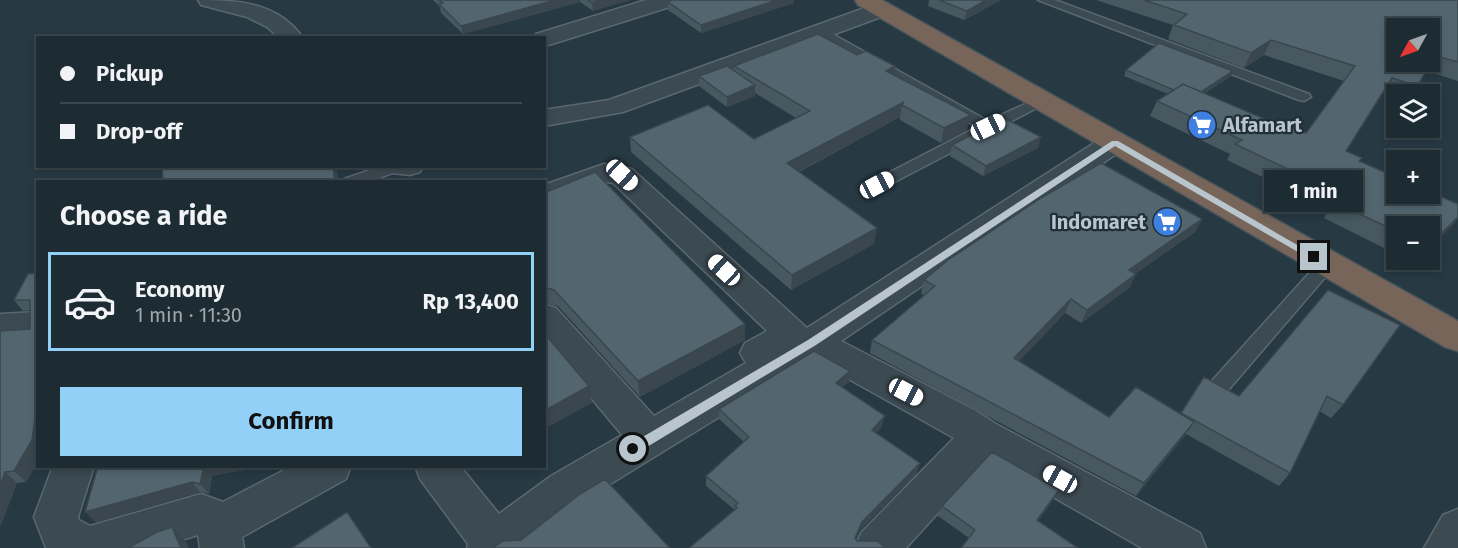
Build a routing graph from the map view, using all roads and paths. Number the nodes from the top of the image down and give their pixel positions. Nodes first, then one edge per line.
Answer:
1 (209, 0) edge
2 (668, 0) edge
3 (1044, 0) edge
4 (873, 4) edge
5 (290, 36) edge
6 (546, 38) edge
7 (748, 69) edge
8 (1304, 97) dead end
9 (1043, 101) junction
10 (546, 118) edge
11 (988, 127) junction
12 (1115, 142) junction
13 (395, 168) edge
14 (357, 180) edge
15 (877, 185) dead end
16 (546, 195) edge
17 (1327, 264) junction
18 (546, 319) edge
19 (36, 325) edge
20 (0, 327) edge
21 (1458, 338) edge
22 (812, 342) junction
23 (1217, 389) edge
24 (644, 432) junction
25 (982, 436) junction
26 (73, 468) edge
27 (328, 468) edge
28 (436, 468) edge
29 (1458, 529) edge
30 (220, 537) edge
31 (491, 545) edge
32 (877, 548) edge
33 (1184, 548) edge
34 (1446, 548) edge

1 - 5 street
2 - 6 street
3 - 8 lane
4 - 9 highway
4 - 10 street
7 - 11 lane
9 - 11 lane
9 - 12 highway
11 - 15 lane
12 - 17 highway
12 - 22 street
13 - 14 lane
16 - 24 street
17 - 21 highway
17 - 23 lane
18 - 24 street
19 - 20 street
22 - 24 street
22 - 25 street
24 - 31 street
25 - 32 street
25 - 33 street
26 - 30 street
27 - 30 street
28 - 31 street
29 - 34 street

